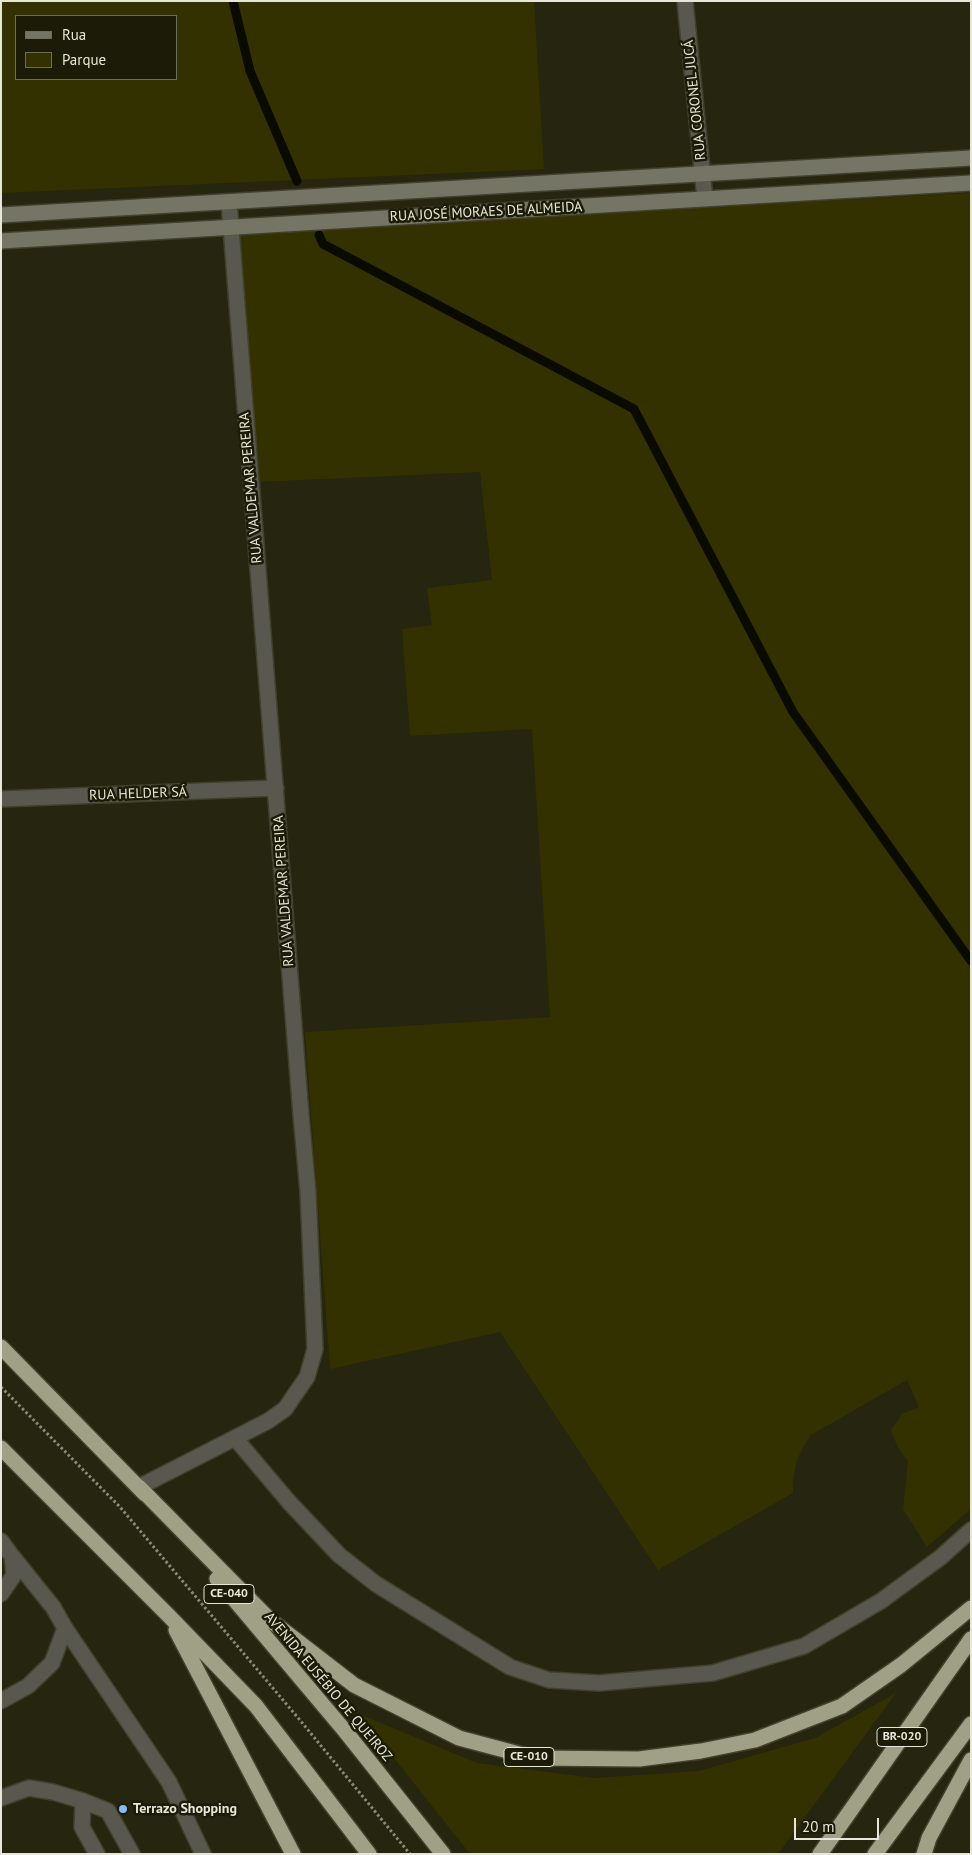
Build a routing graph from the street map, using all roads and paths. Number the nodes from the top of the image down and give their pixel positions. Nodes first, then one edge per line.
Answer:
1 (685, 1) edge
2 (971, 158) edge
3 (703, 174) junction
4 (971, 183) edge
5 (704, 199) junction
6 (229, 202) junction
7 (1, 215) edge
8 (230, 227) junction
9 (1, 241) edge
10 (276, 788) junction
11 (1, 800) edge
12 (1, 1347) edge
13 (1, 1388) edge
14 (235, 1438) junction
15 (1, 1448) edge
16 (140, 1487) junction
17 (971, 1530) edge
18 (1, 1541) edge
19 (12, 1556) junction
20 (1, 1594) edge
21 (971, 1608) edge
22 (169, 1616) junction
23 (66, 1628) junction
24 (971, 1639) edge
25 (1, 1701) edge
26 (971, 1724) edge
27 (971, 1760) edge
28 (1, 1798) edge
29 (83, 1801) junction
30 (97, 1854) edge
31 (132, 1854) edge
32 (203, 1854) edge
33 (293, 1854) edge
34 (369, 1854) edge
35 (410, 1854) edge
36 (443, 1854) edge
37 (820, 1854) edge
38 (874, 1854) edge
39 (924, 1854) edge

1 - 3 street, RUA CORONEL JUCÁ
2 - 3 street, RUA JOSÉ MORAES DE ALMEIDA
3 - 5 street, RUA CORONEL JUCÁ
3 - 6 street, RUA JOSÉ MORAES DE ALMEIDA
4 - 5 street, RUA JOSÉ MORAES DE ALMEIDA
5 - 8 street, RUA JOSÉ MORAES DE ALMEIDA
6 - 7 street, RUA JOSÉ MORAES DE ALMEIDA
6 - 8 street, RUA VALDEMAR PEREIRA
8 - 9 street, RUA JOSÉ MORAES DE ALMEIDA
8 - 10 street, RUA VALDEMAR PEREIRA
10 - 11 street, RUA HELDER SÁ
10 - 14 street, RUA VALDEMAR PEREIRA
12 - 16 highway, AVENIDA EUSÉBIO DE QUEIROZ / CE-040
13 - 35 path
14 - 16 street, RUA VALDEMAR PEREIRA
14 - 17 street
15 - 22 highway
16 - 21 highway, CE-010
16 - 36 highway, AVENIDA EUSÉBIO DE QUEIROZ / CE-040
18 - 19 street
19 - 20 street
19 - 23 street
22 - 33 highway
22 - 34 highway
23 - 25 street
23 - 32 street
24 - 37 highway, BR-020
26 - 38 highway
27 - 39 highway
28 - 29 street
29 - 30 street
29 - 31 street

